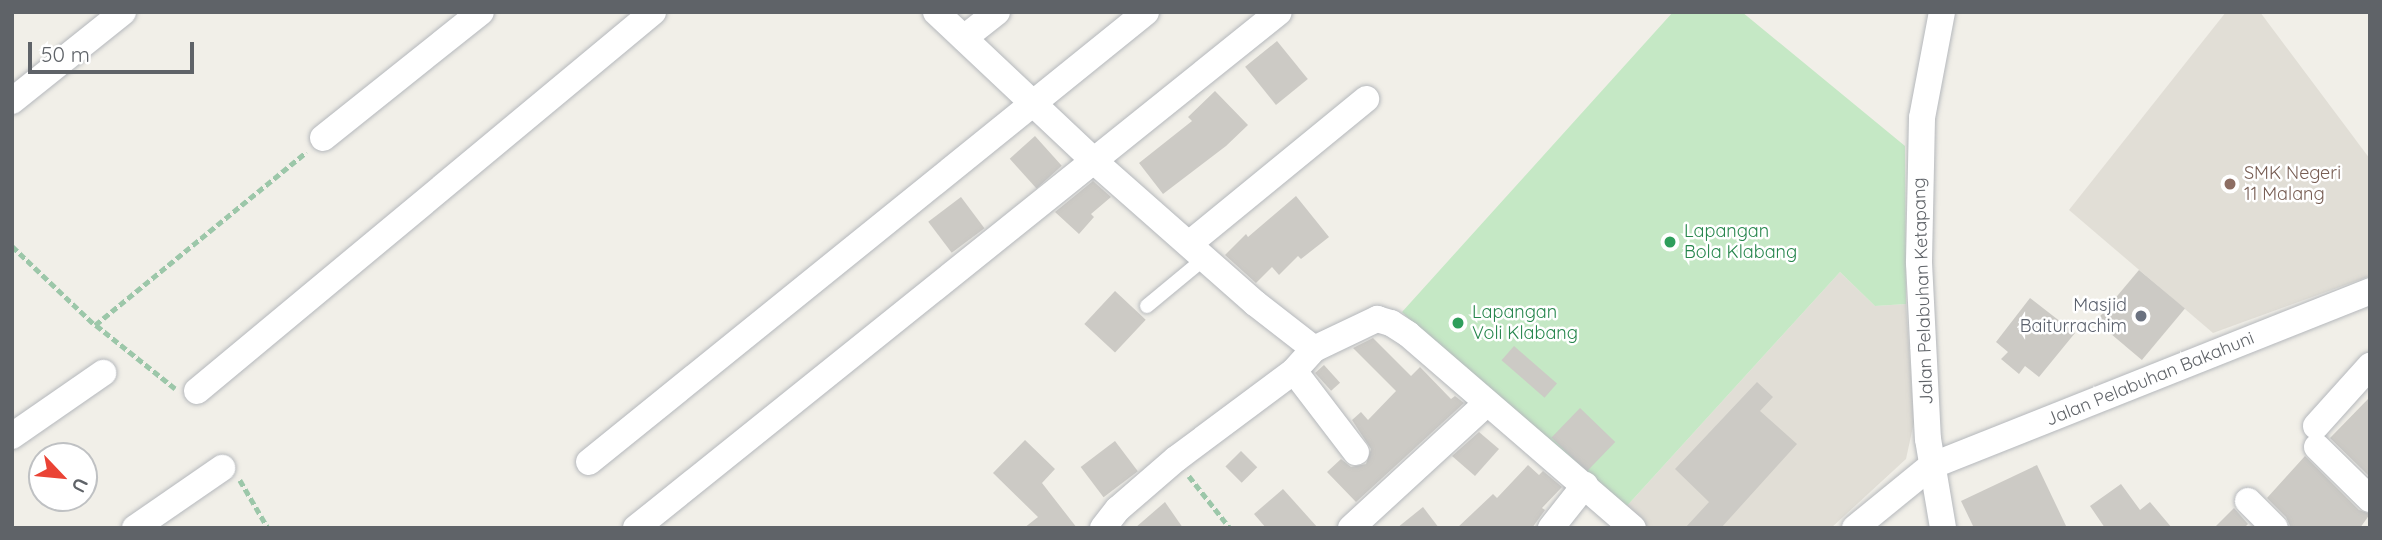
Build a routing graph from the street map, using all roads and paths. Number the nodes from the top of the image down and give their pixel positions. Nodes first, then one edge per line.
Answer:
1 (123, 12) edge
2 (481, 12) edge
3 (653, 12) edge
4 (936, 12) edge
5 (997, 12) edge
6 (1146, 12) edge
7 (1279, 12) edge
8 (1942, 12) edge
9 (964, 38) junction
10 (1366, 99) dead end
11 (12, 101) edge
12 (1032, 102) junction
13 (323, 138) joint
14 (1094, 161) junction
15 (12, 246) edge
16 (1197, 251) junction
17 (2370, 291) edge
18 (1147, 306) dead end
19 (95, 325) junction
20 (1314, 349) junction
21 (2370, 366) edge
22 (1294, 371) junction
23 (103, 373) dead end
24 (197, 390) joint
25 (1486, 404) junction
26 (12, 436) edge
27 (1356, 452) dead end
28 (1176, 458) junction
29 (589, 462) dead end
30 (1931, 466) junction
31 (222, 468) joint
32 (1585, 485) junction
33 (2370, 499) edge
34 (2248, 500) dead end
35 (135, 528) edge
36 (268, 528) edge
37 (636, 528) edge
38 (1103, 528) edge
39 (1230, 528) edge
40 (1351, 528) edge
41 (1551, 528) edge
42 (1633, 528) edge
43 (1855, 528) edge
44 (1943, 528) edge
45 (2275, 528) edge

1 - 11 street
2 - 13 street
3 - 24 street
4 - 9 street
5 - 9 street
6 - 12 street
7 - 14 street
8 - 30 street, Jalan Pelabuhan Ketapang
9 - 12 street
10 - 16 street
12 - 14 street
12 - 29 street
13 - 19 path
14 - 16 street
14 - 37 street
15 - 19 path
16 - 18 lane
16 - 20 street
17 - 30 street, Jalan Pelabuhan Bakahuni
19 - 24 path
20 - 22 street
20 - 25 street
21 - 33 street
22 - 27 street
22 - 28 street
23 - 26 street
25 - 32 street
25 - 40 street
28 - 38 street
28 - 39 path
30 - 43 street, Jalan Pelabuhan Bakahuni
30 - 44 street, Jalan Pelabuhan Ketapang
31 - 35 street
31 - 36 path
32 - 41 street
32 - 42 street
34 - 45 street

